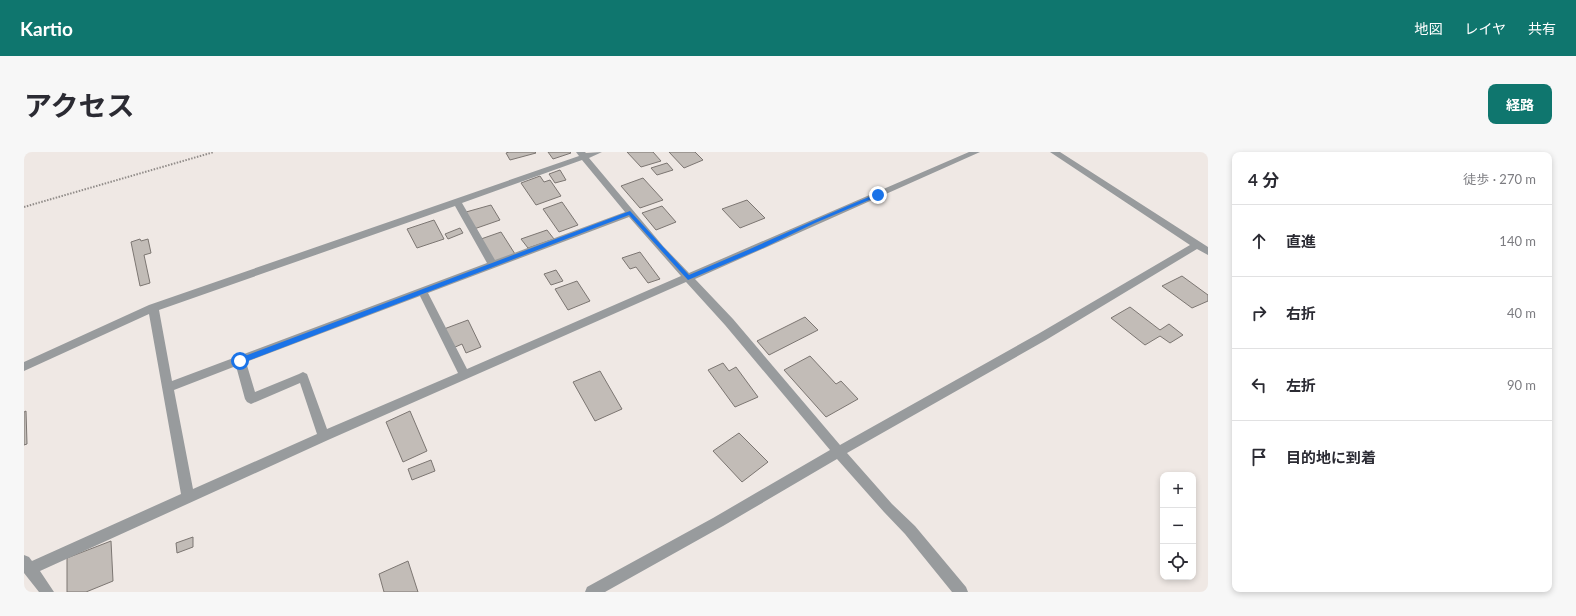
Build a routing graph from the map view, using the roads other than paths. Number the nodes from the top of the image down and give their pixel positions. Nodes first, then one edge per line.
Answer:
1 (598, 152) edge
2 (976, 152) edge
3 (1054, 152) edge
4 (582, 154) edge
5 (457, 202) junction
6 (630, 213) junction
7 (1196, 245) junction
8 (1208, 252) edge
9 (493, 265) junction
10 (688, 278) junction
11 (423, 292) junction
12 (153, 308) junction
13 (240, 361) junction
14 (24, 367) edge
15 (465, 375) junction
16 (168, 387) junction
17 (324, 436) junction
18 (839, 452) junction
19 (188, 498) junction
20 (27, 565) edge
21 (47, 592) edge
22 (592, 592) edge
23 (961, 592) edge

1 - 4 street
2 - 10 street
3 - 7 street
4 - 5 street
4 - 6 street
5 - 9 street
5 - 12 street
6 - 9 street
6 - 10 street
7 - 8 street
7 - 18 street
9 - 11 street
10 - 15 street
10 - 18 street
11 - 13 street
11 - 15 street
12 - 14 street
12 - 16 street
13 - 16 street
13 - 17 street
15 - 17 street
16 - 19 street
17 - 19 street
18 - 22 street
18 - 23 street
19 - 20 street
20 - 21 street

